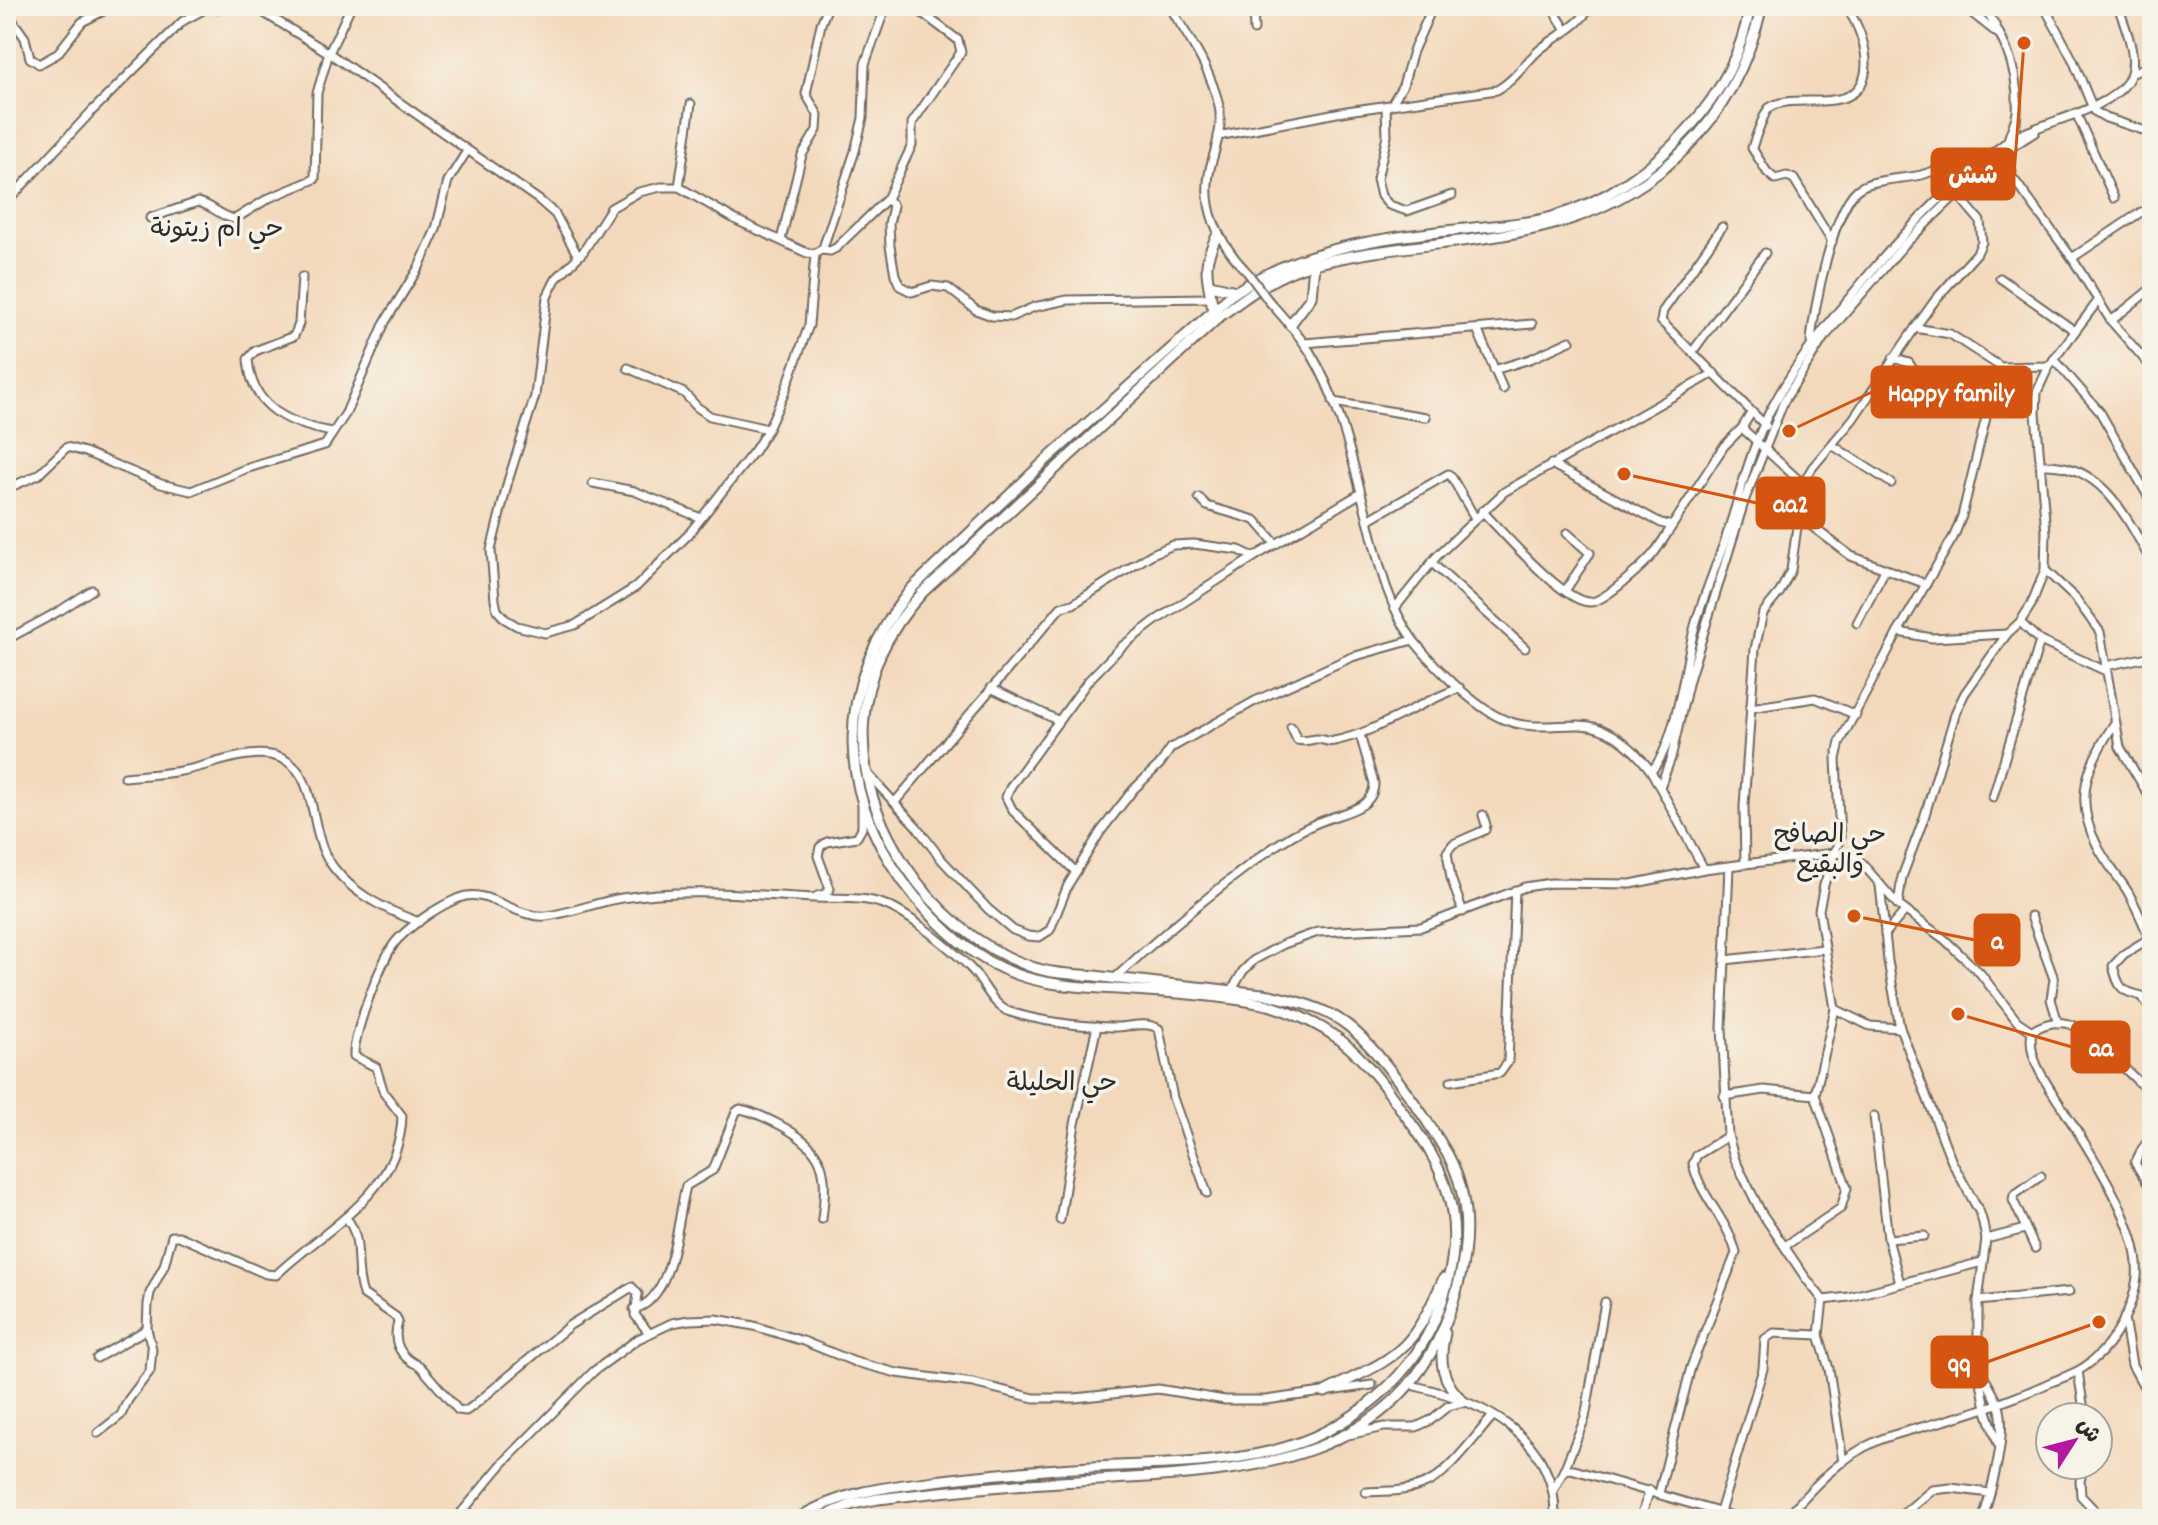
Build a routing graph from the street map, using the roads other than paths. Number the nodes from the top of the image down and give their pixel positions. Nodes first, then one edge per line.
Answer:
1 (113, 6) edge
2 (244, 6) edge
3 (351, 6) edge
4 (828, 6) edge
5 (886, 6) edge
6 (913, 6) edge
7 (1169, 6) edge
8 (1253, 6) edge
9 (1433, 6) edge
10 (1551, 6) edge
11 (1590, 6) edge
12 (1750, 6) edge
13 (1762, 6) edge
14 (1846, 6) edge
15 (1963, 6) edge
16 (1984, 6) edge
17 (2118, 6) edge
18 (201, 8) edge
19 (2045, 8) dead end
20 (6, 11) edge
21 (1254, 30) dead end
22 (1566, 30) junction
23 (1999, 34) junction
24 (329, 53) junction
25 (2152, 64) edge
26 (2131, 74) junction
27 (691, 104) dead end
28 (1389, 105) junction
29 (2091, 106) junction
30 (2076, 113) junction
31 (2152, 133) edge
32 (1218, 136) junction
33 (2008, 145) junction
34 (467, 151) junction
35 (1990, 158) junction
36 (679, 187) junction
37 (1955, 191) junction
38 (1452, 195) dead end
39 (2152, 196) edge
40 (2114, 198) dead end
41 (887, 199) junction
42 (6, 203) edge
43 (2141, 212) dead end
44 (150, 218) dead end
45 (1722, 227) dead end
46 (1218, 234) junction
47 (781, 240) junction
48 (1832, 242) junction
49 (818, 252) junction
50 (1765, 253) dead end
51 (578, 256) junction
52 (2072, 258) junction
53 (1314, 264) junction
54 (1292, 272) junction
55 (302, 277) dead end
56 (2000, 278) dead end
57 (1311, 284) junction
58 (1210, 285) junction
59 (2152, 288) edge
60 (1236, 291) junction
61 (1211, 298) junction
62 (2098, 301) junction
63 (1213, 310) junction
64 (2111, 321) junction
65 (1532, 324) dead end
66 (1290, 325) junction
67 (1915, 328) junction
68 (1477, 329) junction
69 (2075, 331) junction
70 (1570, 341) dead end
71 (1304, 343) junction
72 (1811, 345) junction
73 (1693, 351) junction
74 (1893, 358) junction
75 (2051, 363) junction
76 (2001, 367) junction
77 (628, 368) dead end
78 (2152, 368) edge
79 (1494, 370) junction
80 (1714, 373) junction
81 (1792, 380) junction
82 (1503, 389) dead end
83 (1333, 402) junction
84 (1906, 406) dead end
85 (1751, 413) junction
86 (1426, 417) dead end
87 (1768, 427) junction
88 (1742, 428) junction
89 (768, 429) junction
90 (332, 432) junction
91 (1757, 441) junction
92 (1832, 445) junction
93 (1764, 447) junction
94 (1551, 464) junction
95 (2042, 465) junction
96 (593, 483) dead end
97 (1891, 483) dead end
98 (1803, 484) junction
99 (6, 489) edge
100 (1361, 493) junction
101 (1199, 498) dead end
102 (2152, 503) edge
103 (1482, 511) junction
104 (1797, 515) junction
105 (701, 518) junction
106 (1475, 518) junction
107 (1368, 520) junction
108 (1672, 526) junction
109 (1567, 533) dead end
110 (1275, 543) junction
111 (2152, 543) edge
112 (2144, 549) junction
113 (1254, 557) junction
114 (1432, 563) junction
115 (2152, 563) edge
116 (1886, 568) junction
117 (2045, 570) junction
118 (1926, 584) junction
119 (92, 590) dead end
120 (1565, 591) junction
121 (1395, 608) junction
122 (2020, 622) junction
123 (1857, 623) dead end
124 (1898, 632) junction
125 (2007, 634) junction
126 (6, 640) edge
127 (1413, 640) junction
128 (2040, 641) junction
129 (1525, 648) dead end
130 (2152, 656) edge
131 (2106, 668) junction
132 (991, 688) junction
133 (1460, 688) junction
134 (1750, 708) junction
135 (1856, 715) junction
136 (1057, 720) junction
137 (2114, 724) junction
138 (1291, 727) dead end
139 (1360, 735) junction
140 (1651, 771) junction
141 (866, 772) junction
142 (2152, 775) edge
143 (125, 777) dead end
144 (1660, 787) junction
145 (1993, 797) dead end
146 (2150, 797) edge
147 (895, 802) junction
148 (862, 804) junction
149 (1483, 815) dead end
150 (1835, 853) junction
151 (1745, 864) junction
152 (1729, 867) junction
153 (1704, 869) junction
154 (1076, 872) junction
155 (1880, 885) junction
156 (1515, 890) junction
157 (807, 898) junction
158 (1902, 908) junction
159 (1463, 912) junction
160 (2031, 916) dead end
161 (419, 922) junction
162 (1885, 934) junction
163 (2151, 940) edge
164 (1824, 949) junction
165 (982, 958) junction
166 (1725, 960) junction
167 (972, 970) junction
168 (1114, 979) junction
169 (1232, 990) junction
170 (1835, 1009) junction
171 (2152, 1013) edge
172 (2058, 1023) junction
173 (1097, 1026) junction
174 (1900, 1028) junction
175 (2032, 1031) junction
176 (1451, 1081) dead end
177 (1401, 1087) junction
178 (1389, 1093) junction
179 (1815, 1095) junction
180 (2152, 1095) edge
181 (1724, 1096) junction
182 (1874, 1116) dead end
183 (1728, 1136) junction
184 (2152, 1136) edge
185 (2041, 1176) dead end
186 (2152, 1190) edge
187 (1207, 1193) dead end
188 (347, 1219) junction
189 (822, 1219) dead end
190 (1060, 1220) dead end
191 (2025, 1229) junction
192 (1924, 1236) dead end
193 (1888, 1239) junction
194 (1986, 1239) junction
195 (1785, 1246) junction
196 (2035, 1248) dead end
197 (1982, 1262) junction
198 (1451, 1264) junction
199 (1900, 1283) junction
200 (2069, 1292) dead end
201 (1823, 1300) junction
202 (1978, 1301) junction
203 (1605, 1302) dead end
204 (634, 1309) junction
205 (1450, 1313) junction
206 (2124, 1318) junction
207 (147, 1329) junction
208 (649, 1333) junction
209 (1819, 1335) junction
210 (97, 1358) dead end
211 (1978, 1367) junction
212 (2078, 1371) junction
213 (1372, 1385) tunnel mouth
214 (1415, 1386) tunnel mouth
215 (1325, 1392) junction
216 (1446, 1393) junction
217 (2083, 1401) edge
218 (2152, 1401) edge
219 (1464, 1402) junction
220 (1998, 1404) junction
221 (1443, 1408) junction
222 (1986, 1408) junction
223 (1380, 1410) junction
224 (1493, 1416) junction
225 (1390, 1426) junction
226 (98, 1433) dead end
227 (1342, 1436) junction
228 (1998, 1444) junction
229 (1843, 1462) junction
230 (1055, 1469) junction
231 (1564, 1470) junction
232 (2080, 1481) edge
233 (1057, 1482) junction
234 (1554, 1489) junction
235 (1650, 1490) junction
236 (1366, 1492) dead end
237 (1659, 1493) junction
238 (1990, 1493) junction
239 (1720, 1512) junction
240 (456, 1519) edge
241 (797, 1519) edge
242 (818, 1519) edge
243 (1555, 1519) edge
244 (1640, 1519) edge
245 (1743, 1519) edge
246 (1785, 1519) edge
247 (1897, 1519) edge
248 (1983, 1519) edge
249 (2103, 1519) edge

1 - 20 street
2 - 18 street
2 - 24 street
3 - 24 street
4 - 47 street
5 - 49 street
6 - 41 street
7 - 32 street
8 - 21 street
9 - 28 street
10 - 22 street
11 - 22 street
12 - 60 main road
13 - 53 main road
14 - 48 street
15 - 23 street
16 - 23 street
17 - 26 street
18 - 42 street
19 - 29 street
22 - 28 street
23 - 33 street
24 - 34 street
24 - 44 street
25 - 26 street
26 - 29 street
27 - 36 street
28 - 32 street
28 - 38 street
29 - 30 street
29 - 31 street
30 - 33 street
30 - 40 street
31 - 39 street
32 - 46 street
33 - 35 street
33 - 52 street
34 - 51 street
34 - 90 street
35 - 37 street
35 - 48 street
36 - 47 street
36 - 51 street
37 - 67 street
37 - 72 street
37 - 81 street
41 - 49 street
41 - 61 street
43 - 52 street
45 - 73 street
46 - 58 main road
46 - 66 street, bridge
47 - 49 street
48 - 72 street
49 - 89 street
50 - 73 street
51 - 105 street
52 - 62 street
53 - 54 main road
53 - 57 main road
54 - 57 main road
54 - 141 main road
55 - 90 street
56 - 69 street
57 - 66 main road
58 - 60 main road
58 - 61 main road
59 - 64 street
60 - 63 main road
61 - 63 main road
62 - 64 street
62 - 69 street
63 - 148 main road
64 - 78 street
65 - 68 street
66 - 71 street
67 - 74 street
67 - 76 street
68 - 71 street
68 - 79 street
69 - 75 street
70 - 79 street
71 - 83 street
72 - 81 street
73 - 80 street
74 - 84 street
74 - 92 street
75 - 76 street
75 - 95 street
75 - 102 street
76 - 118 street
77 - 89 street
79 - 82 street
80 - 85 street
80 - 94 street
81 - 87 street
83 - 86 street
83 - 100 street
85 - 87 street
85 - 88 street
87 - 91 street
87 - 93 street
88 - 91 street
88 - 108 street
89 - 105 street
90 - 99 street
91 - 93 street
91 - 140 street
92 - 97 street
92 - 98 street
93 - 98 street
93 - 144 street
94 - 103 street
94 - 108 street
95 - 112 street
95 - 117 street
96 - 105 street
98 - 104 street
100 - 107 street
100 - 110 street
101 - 110 street
103 - 106 street
103 - 120 street
104 - 116 street
104 - 134 street
106 - 107 street
106 - 114 street
107 - 121 street
108 - 120 street
109 - 120 street
110 - 113 street
111 - 112 street
112 - 115 street
113 - 132 street
113 - 136 street
114 - 121 street
114 - 129 street
116 - 118 street
116 - 123 street
117 - 122 street
117 - 131 street
118 - 124 street
119 - 126 street
121 - 127 street
122 - 125 street
122 - 128 street
124 - 125 street
124 - 135 street
125 - 158 street
127 - 133 street
127 - 154 street
128 - 131 street
128 - 145 street
130 - 131 street
131 - 137 street
132 - 136 street
132 - 147 street
133 - 139 street
133 - 140 street
134 - 135 street
134 - 151 street
135 - 150 street
136 - 154 street
137 - 146 street
137 - 163 street
138 - 139 street
139 - 168 street
140 - 144 street
141 - 147 street
141 - 168 main road
142 - 146 street
143 - 161 street
144 - 153 street
147 - 154 street
148 - 157 street
148 - 165 main road
149 - 159 street
150 - 151 street
150 - 155 street
150 - 164 street
151 - 152 street
152 - 153 street
152 - 166 street
153 - 156 street
155 - 158 street
155 - 162 street
156 - 159 street
156 - 176 street
157 - 161 street
157 - 167 street
158 - 162 street
158 - 175 street
159 - 169 street
160 - 172 street
161 - 188 street
162 - 174 street
163 - 171 street
164 - 166 street
164 - 170 street
165 - 167 street
165 - 178 main road
166 - 181 street
167 - 173 street
168 - 169 main road
169 - 177 main road
170 - 174 street
170 - 179 street
172 - 175 street
172 - 180 street
173 - 187 street
173 - 190 street
174 - 194 street
175 - 206 street
177 - 178 main road
177 - 205 main road
178 - 198 main road
179 - 181 street
179 - 195 street
181 - 183 street
182 - 193 street
183 - 195 street
183 - 237 street
184 - 186 street
185 - 191 street
188 - 204 street
188 - 207 street
189 - 204 street
191 - 194 street
191 - 196 street
192 - 193 street
193 - 199 street
194 - 197 street
195 - 201 street
197 - 199 street
197 - 202 street
198 - 215 main road
198 - 230 main road
199 - 201 street
200 - 202 street
201 - 209 street
202 - 211 street
203 - 231 street
204 - 208 street
205 - 216 main road
205 - 223 main road
206 - 212 street
206 - 218 street
207 - 210 street
207 - 226 street
208 - 215 street
208 - 240 street
209 - 229 street
209 - 239 street
211 - 220 street
211 - 222 street
212 - 217 street
212 - 220 street
213 - 215 street
214 - 216 street
216 - 219 main road
216 - 221 street
219 - 221 street
219 - 224 street
220 - 222 street
220 - 228 street
221 - 225 street
222 - 228 street
222 - 229 street
223 - 225 street
223 - 227 main road
224 - 234 street
224 - 236 street
225 - 227 street
227 - 233 main road
228 - 238 street
229 - 246 street
230 - 233 main road
230 - 241 main road
231 - 234 street
231 - 235 street
232 - 249 street
233 - 242 main road
234 - 243 street
235 - 237 street
235 - 244 street
237 - 239 street
238 - 247 street
238 - 248 street
239 - 245 street

